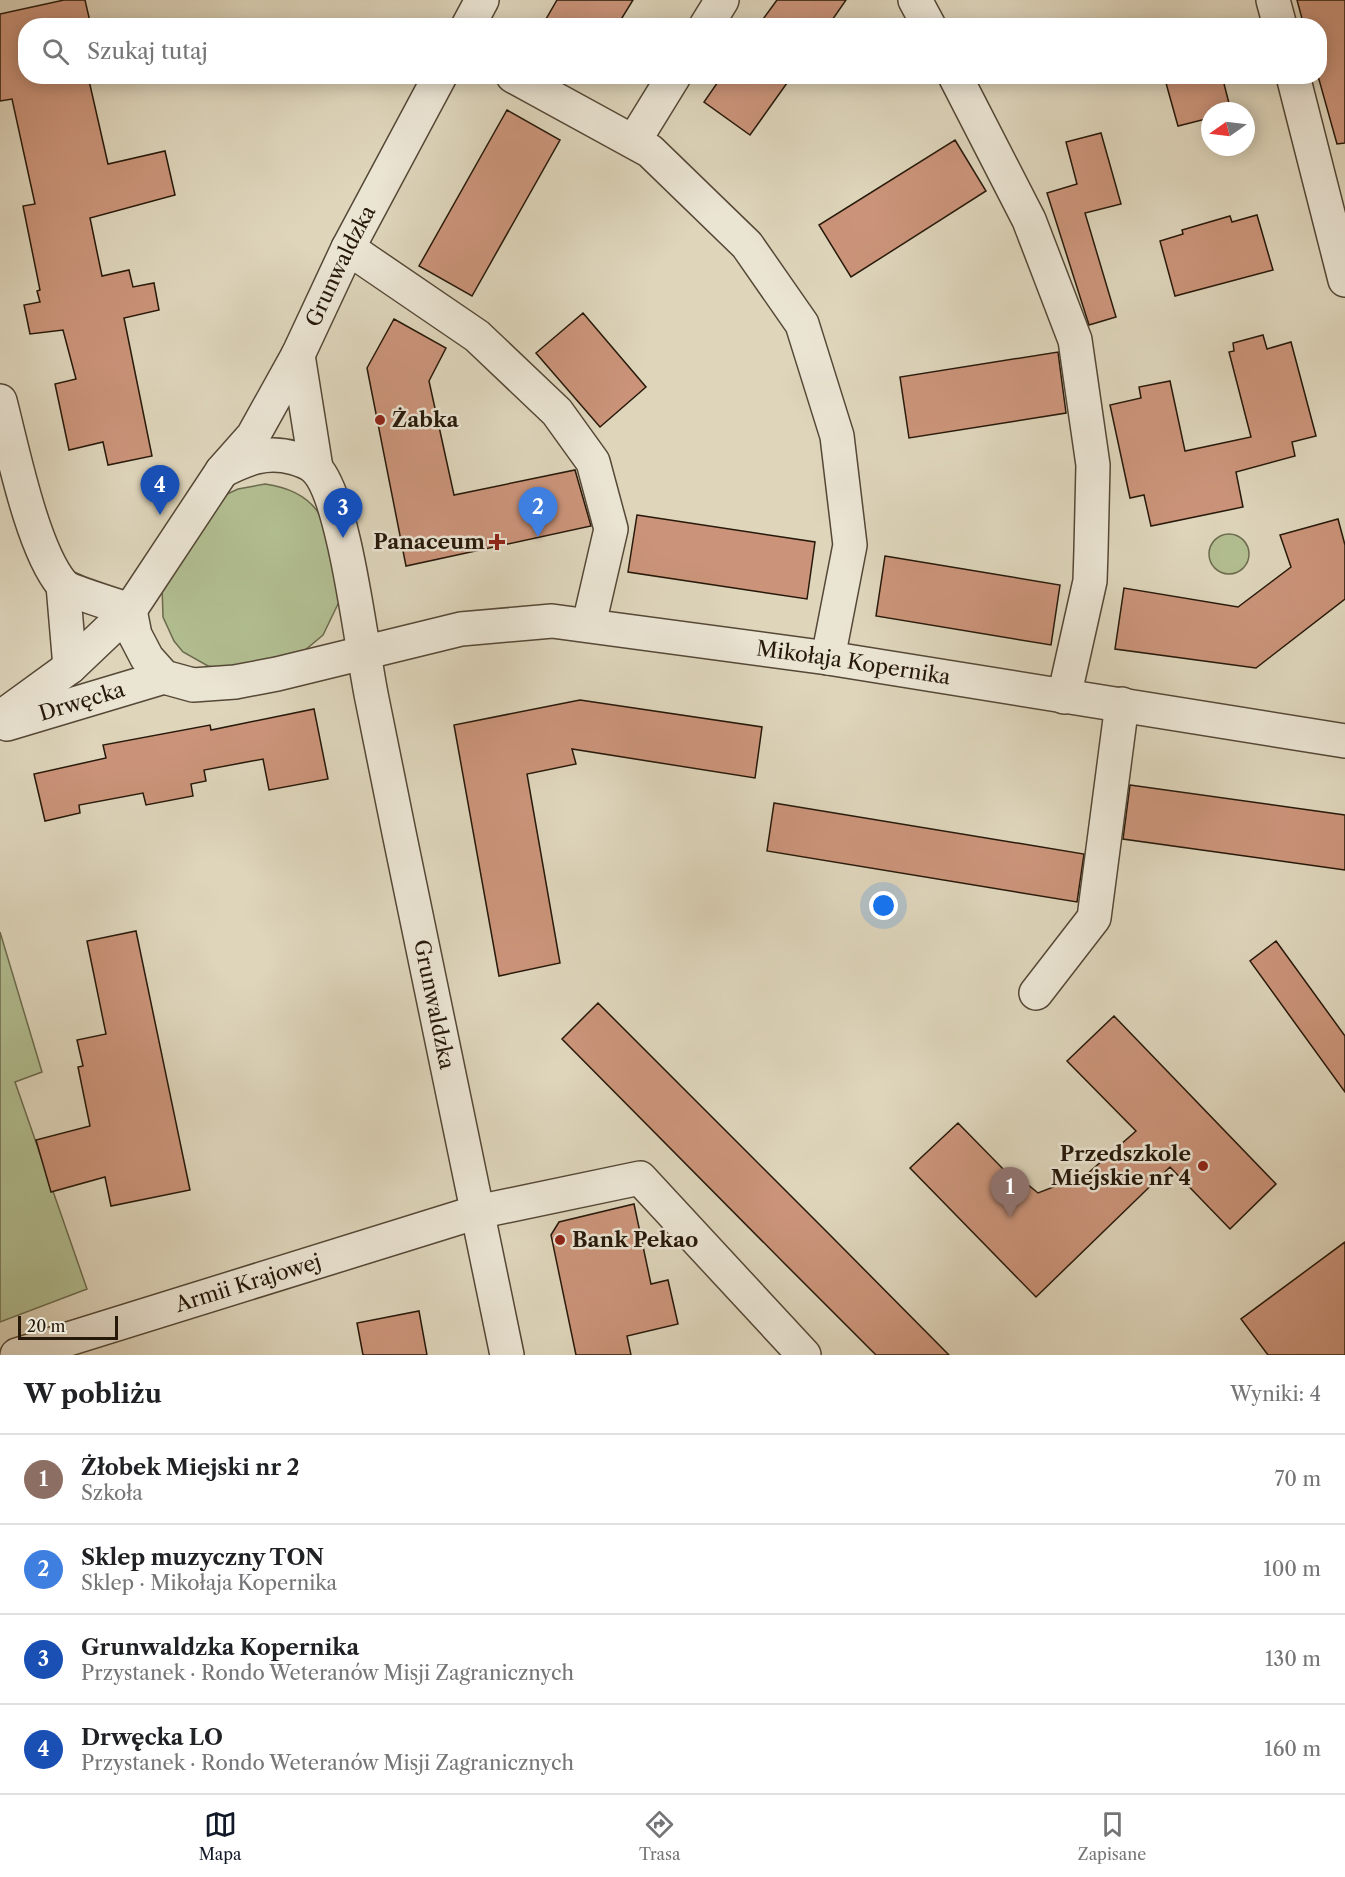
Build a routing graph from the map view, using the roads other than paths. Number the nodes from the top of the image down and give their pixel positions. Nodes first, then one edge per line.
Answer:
1 (482, 0) edge
2 (722, 0) edge
3 (915, 0) edge
4 (1274, 0) edge
5 (472, 18) edge
6 (711, 18) edge
7 (924, 18) edge
8 (1278, 18) edge
9 (436, 84) edge
10 (528, 84) edge
11 (669, 84) edge
12 (959, 84) edge
13 (1295, 84) edge
14 (634, 141) junction
15 (348, 248) junction
16 (1345, 280) edge
17 (298, 355) junction
18 (0, 401) edge
19 (316, 468) junction
20 (222, 471) junction
21 (63, 585) junction
22 (130, 610) junction
23 (589, 624) junction
24 (363, 654) junction
25 (828, 658) junction
26 (70, 667) junction
27 (164, 677) junction
28 (1064, 698) junction
29 (1122, 705) junction
30 (0, 718) edge
31 (0, 726) edge
32 (1345, 741) edge
33 (1036, 993) dead end
34 (477, 1212) junction
35 (17, 1355) edge
36 (507, 1355) edge
37 (804, 1355) edge

1 - 5 street
2 - 6 street
3 - 7 street
4 - 8 street
9 - 15 street, Grunwaldzka
10 - 14 street
11 - 14 street
12 - 28 street
13 - 16 street
14 - 25 street
15 - 17 street, Grunwaldzka
15 - 23 street
17 - 19 street
17 - 20 street
18 - 21 street
19 - 20 street
19 - 24 street, Grunwaldzka
20 - 22 street, Drwęcka
21 - 22 street
21 - 26 street
22 - 26 street, Drwęcka
22 - 27 street
23 - 24 street, Mikołaja Kopernika
23 - 25 street, Mikołaja Kopernika
24 - 27 street, Mikołaja Kopernika
24 - 34 street, Grunwaldzka
25 - 28 street, Mikołaja Kopernika
26 - 30 street, Drwęcka
27 - 31 street, Drwęcka
28 - 29 street, Mikołaja Kopernika
29 - 32 street, Mikołaja Kopernika
29 - 33 street
34 - 35 street, Armii Krajowej
34 - 36 street, Grunwaldzka
34 - 37 street, Armii Krajowej

